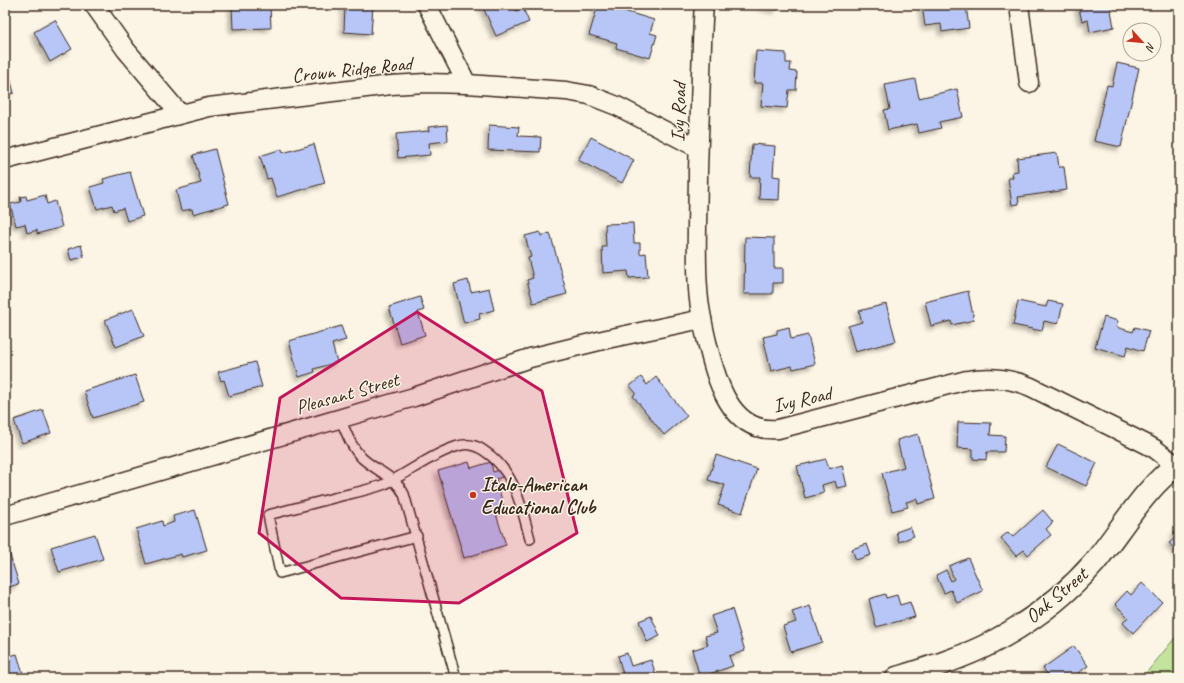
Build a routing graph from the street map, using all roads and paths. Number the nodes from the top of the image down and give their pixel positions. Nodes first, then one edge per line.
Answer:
1 (94, 5) edge
2 (427, 5) edge
3 (704, 5) edge
4 (1019, 5) edge
5 (1029, 83) dead end
6 (467, 84) junction
7 (180, 114) junction
8 (698, 148) junction
9 (5, 160) edge
10 (702, 319) junction
11 (340, 418) junction
12 (1178, 465) edge
13 (393, 479) junction
14 (5, 516) edge
15 (417, 536) junction
16 (530, 539) dead end
17 (456, 678) edge
18 (897, 678) edge

1 - 7 street
2 - 6 street
3 - 8 street, Ivy Road
4 - 5 street
6 - 7 street, Crown Ridge Road
6 - 8 street, Crown Ridge Road
7 - 9 street, Crown Ridge Road
8 - 10 street, Ivy Road
10 - 11 street, Pleasant Street
10 - 12 street, Ivy Road
11 - 13 lane
11 - 14 street, Pleasant Street
12 - 18 street, Oak Street
13 - 15 lane
13 - 15 lane
13 - 16 lane
15 - 17 lane

